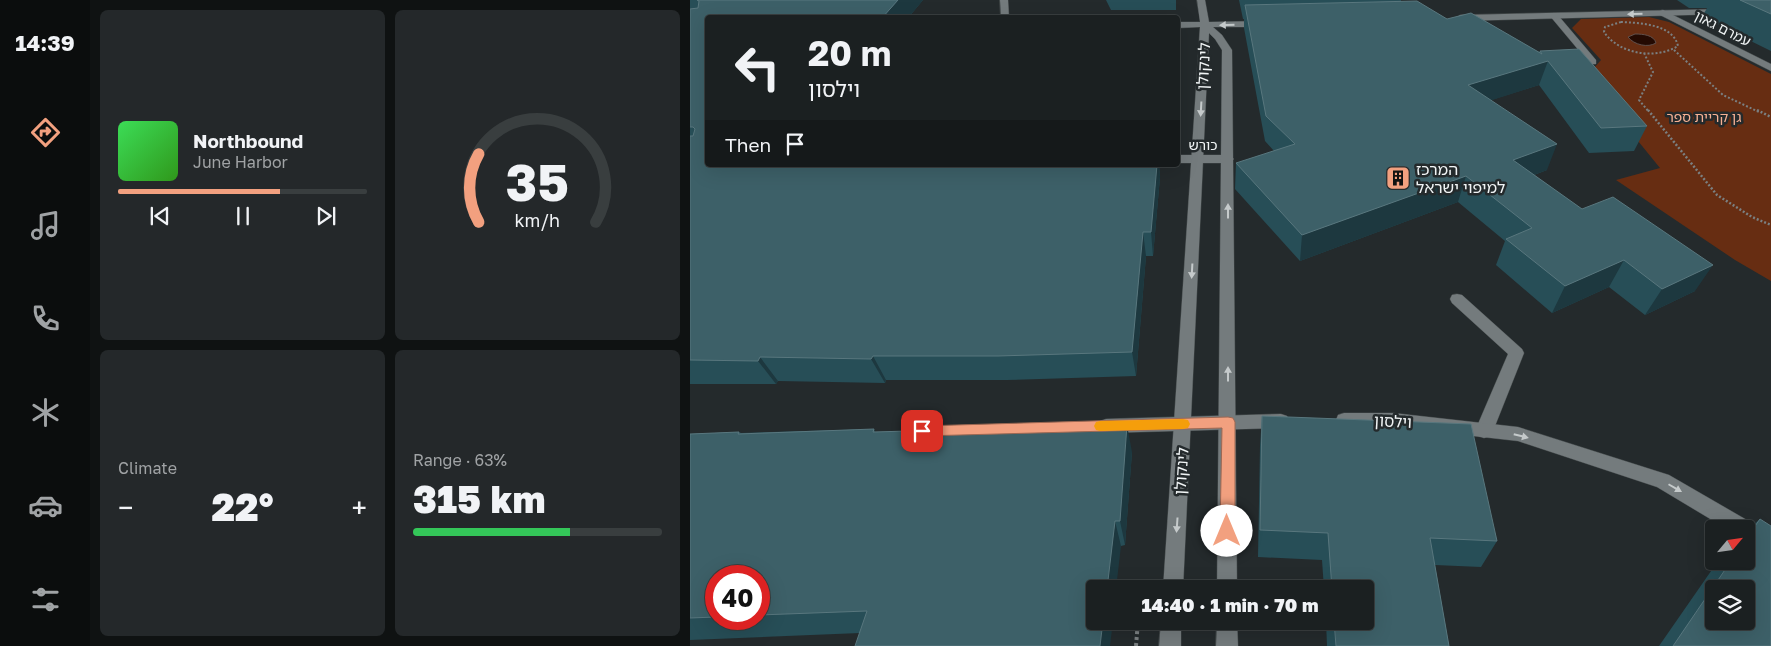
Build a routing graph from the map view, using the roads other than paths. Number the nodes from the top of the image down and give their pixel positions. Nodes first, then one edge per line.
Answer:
1 (1004, 0) edge
2 (1201, 0) edge
3 (1734, 12) dead end
4 (1663, 13) junction
5 (1005, 15) edge
6 (1554, 16) junction
7 (1446, 19) edge
8 (1277, 23) edge
9 (1180, 25) edge
10 (1205, 25) junction
11 (1563, 64) edge
12 (1771, 68) edge
13 (1180, 159) edge
14 (1228, 159) junction
15 (1198, 160) junction
16 (1457, 299) dead end
17 (1294, 421) edge
18 (1324, 421) edge
19 (1228, 422) junction
20 (1184, 424) junction
21 (1094, 426) edge
22 (1484, 430) junction
23 (1730, 520) edge
24 (1174, 580) edge
25 (1227, 580) edge
26 (1171, 630) edge
27 (1227, 630) edge
28 (1170, 646) edge
29 (1227, 646) edge

1 - 5 street
2 - 10 street
3 - 4 street
4 -> 6 street
4 - 12 street, עמרם גאון
6 - 7 street
6 - 11 street
8 -> 10 street
9 - 10 street
10 - 14 street, לינקולן
10 -> 15 street, לינקולן
13 - 15 street, כורש
14 - 15 street, כורש
19 -> 14 street, לינקולן
15 -> 20 street, לינקולן
16 - 22 street
17 - 19 street
18 - 22 street, וילסון
19 - 20 street
19 - 25 street, לינקולן
20 - 21 street
20 -> 24 street, לינקולן
22 -> 23 street, וילסון
26 - 28 street
27 - 29 street

